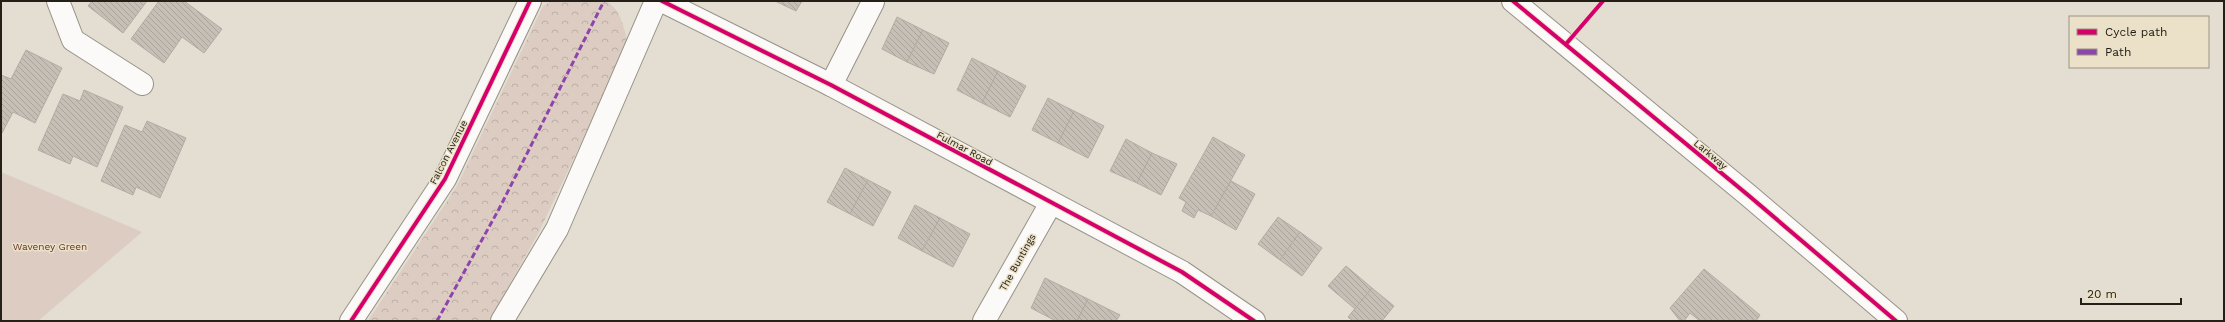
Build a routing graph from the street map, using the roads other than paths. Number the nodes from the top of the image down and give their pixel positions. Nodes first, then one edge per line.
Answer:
1 (58, 1) edge
2 (530, 1) edge
3 (656, 1) edge
4 (662, 1) edge
5 (1513, 1) edge
6 (873, 2) edge
7 (142, 84) dead end
8 (831, 86) junction
9 (1051, 203) junction
10 (351, 321) edge
11 (502, 321) edge
12 (984, 321) edge
13 (1254, 321) edge
14 (1896, 321) edge

1 - 7 street
2 - 10 street, Falcon Avenue
3 - 11 street
4 - 8 street, Fulmar Road
5 - 14 street, Larkway
6 - 8 street
8 - 9 street, Fulmar Road
9 - 12 street, The Buntings
9 - 13 street, Fulmar Road

